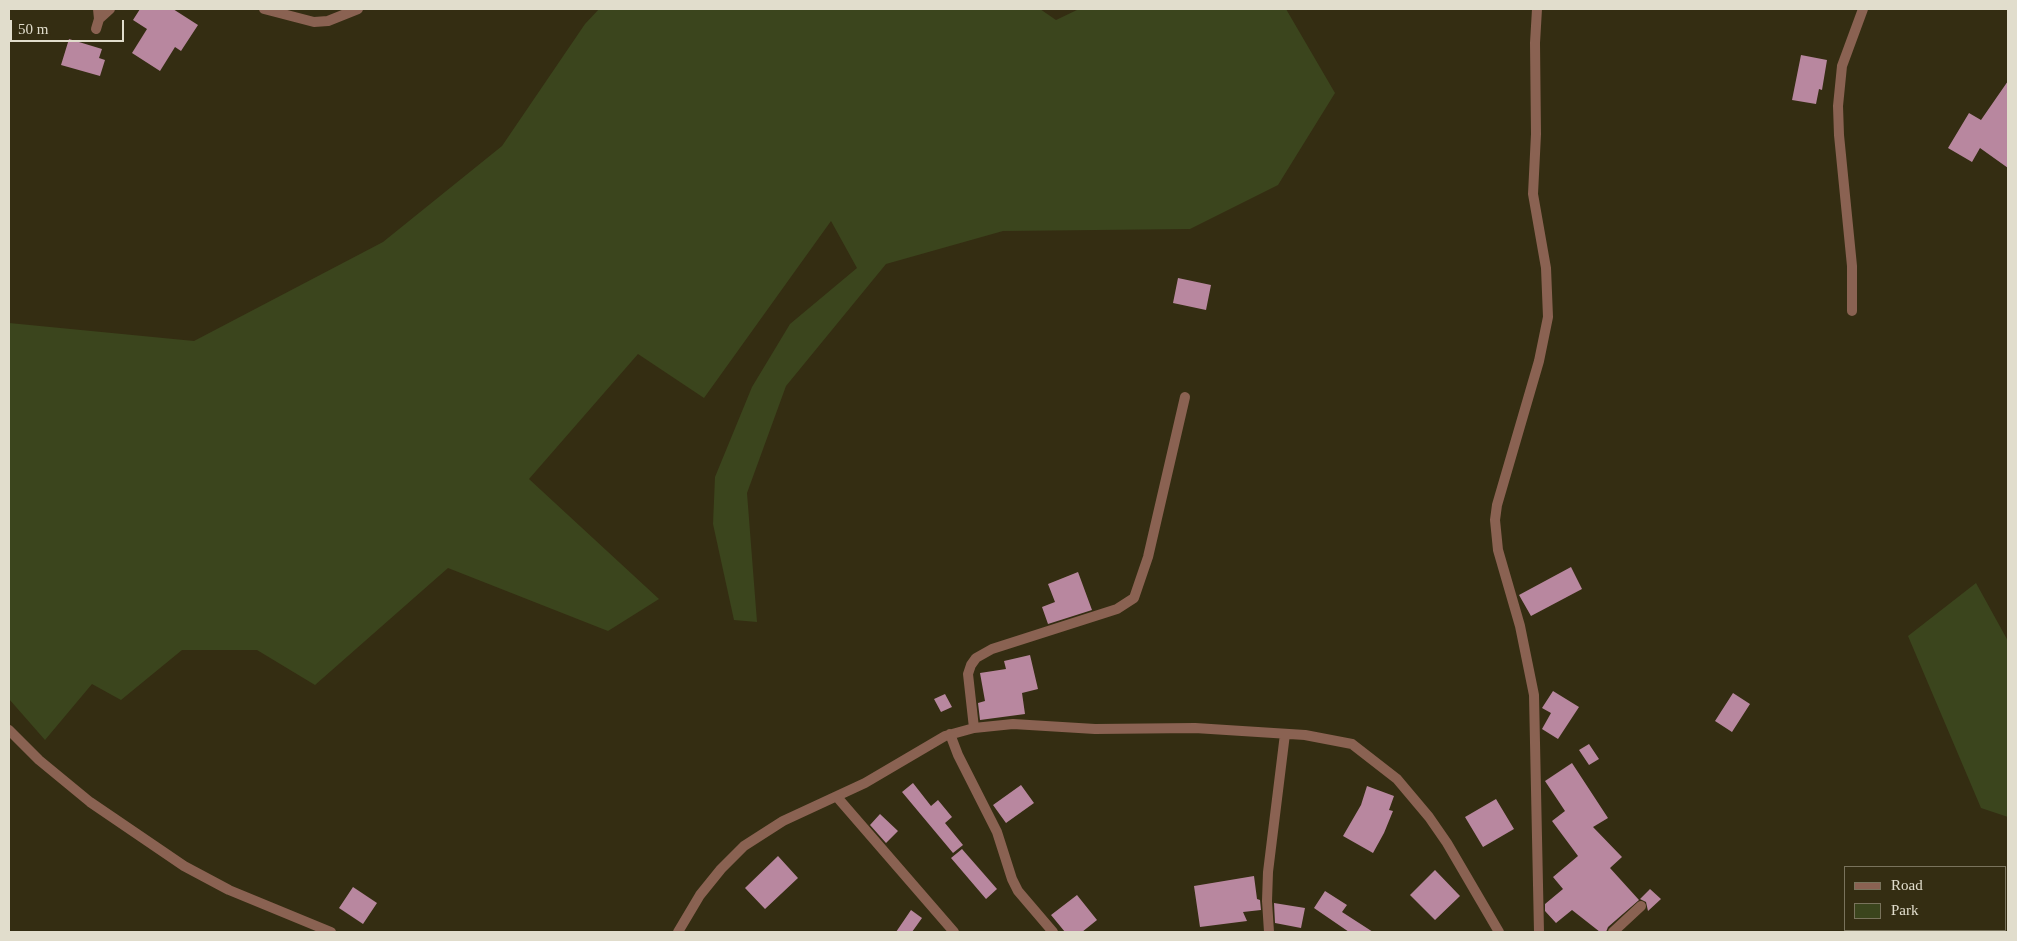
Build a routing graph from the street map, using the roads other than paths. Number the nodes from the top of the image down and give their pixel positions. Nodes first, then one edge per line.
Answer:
1 (110, 9) edge
2 (264, 9) edge
3 (358, 9) edge
4 (1537, 9) edge
5 (1863, 9) edge
6 (99, 14) edge
7 (334, 14) edge
8 (96, 29) dead end
9 (1852, 312) dead end
10 (1185, 397) dead end
11 (974, 728) junction
12 (9, 730) edge
13 (950, 734) junction
14 (1285, 734) junction
15 (837, 797) junction
16 (1641, 906) dead end
17 (331, 932) edge
18 (678, 932) edge
19 (954, 932) edge
20 (1053, 932) edge
21 (1269, 932) edge
22 (1499, 932) edge
23 (1538, 932) edge
24 (1613, 932) edge

1 - 6 street
2 - 7 street
3 - 7 street
4 - 23 street
5 - 9 street
6 - 8 street
10 - 11 street
11 - 13 street
11 - 14 street
12 - 17 street
13 - 15 street
13 - 20 street
14 - 21 street
14 - 22 street
15 - 18 street
15 - 19 street
16 - 24 street

